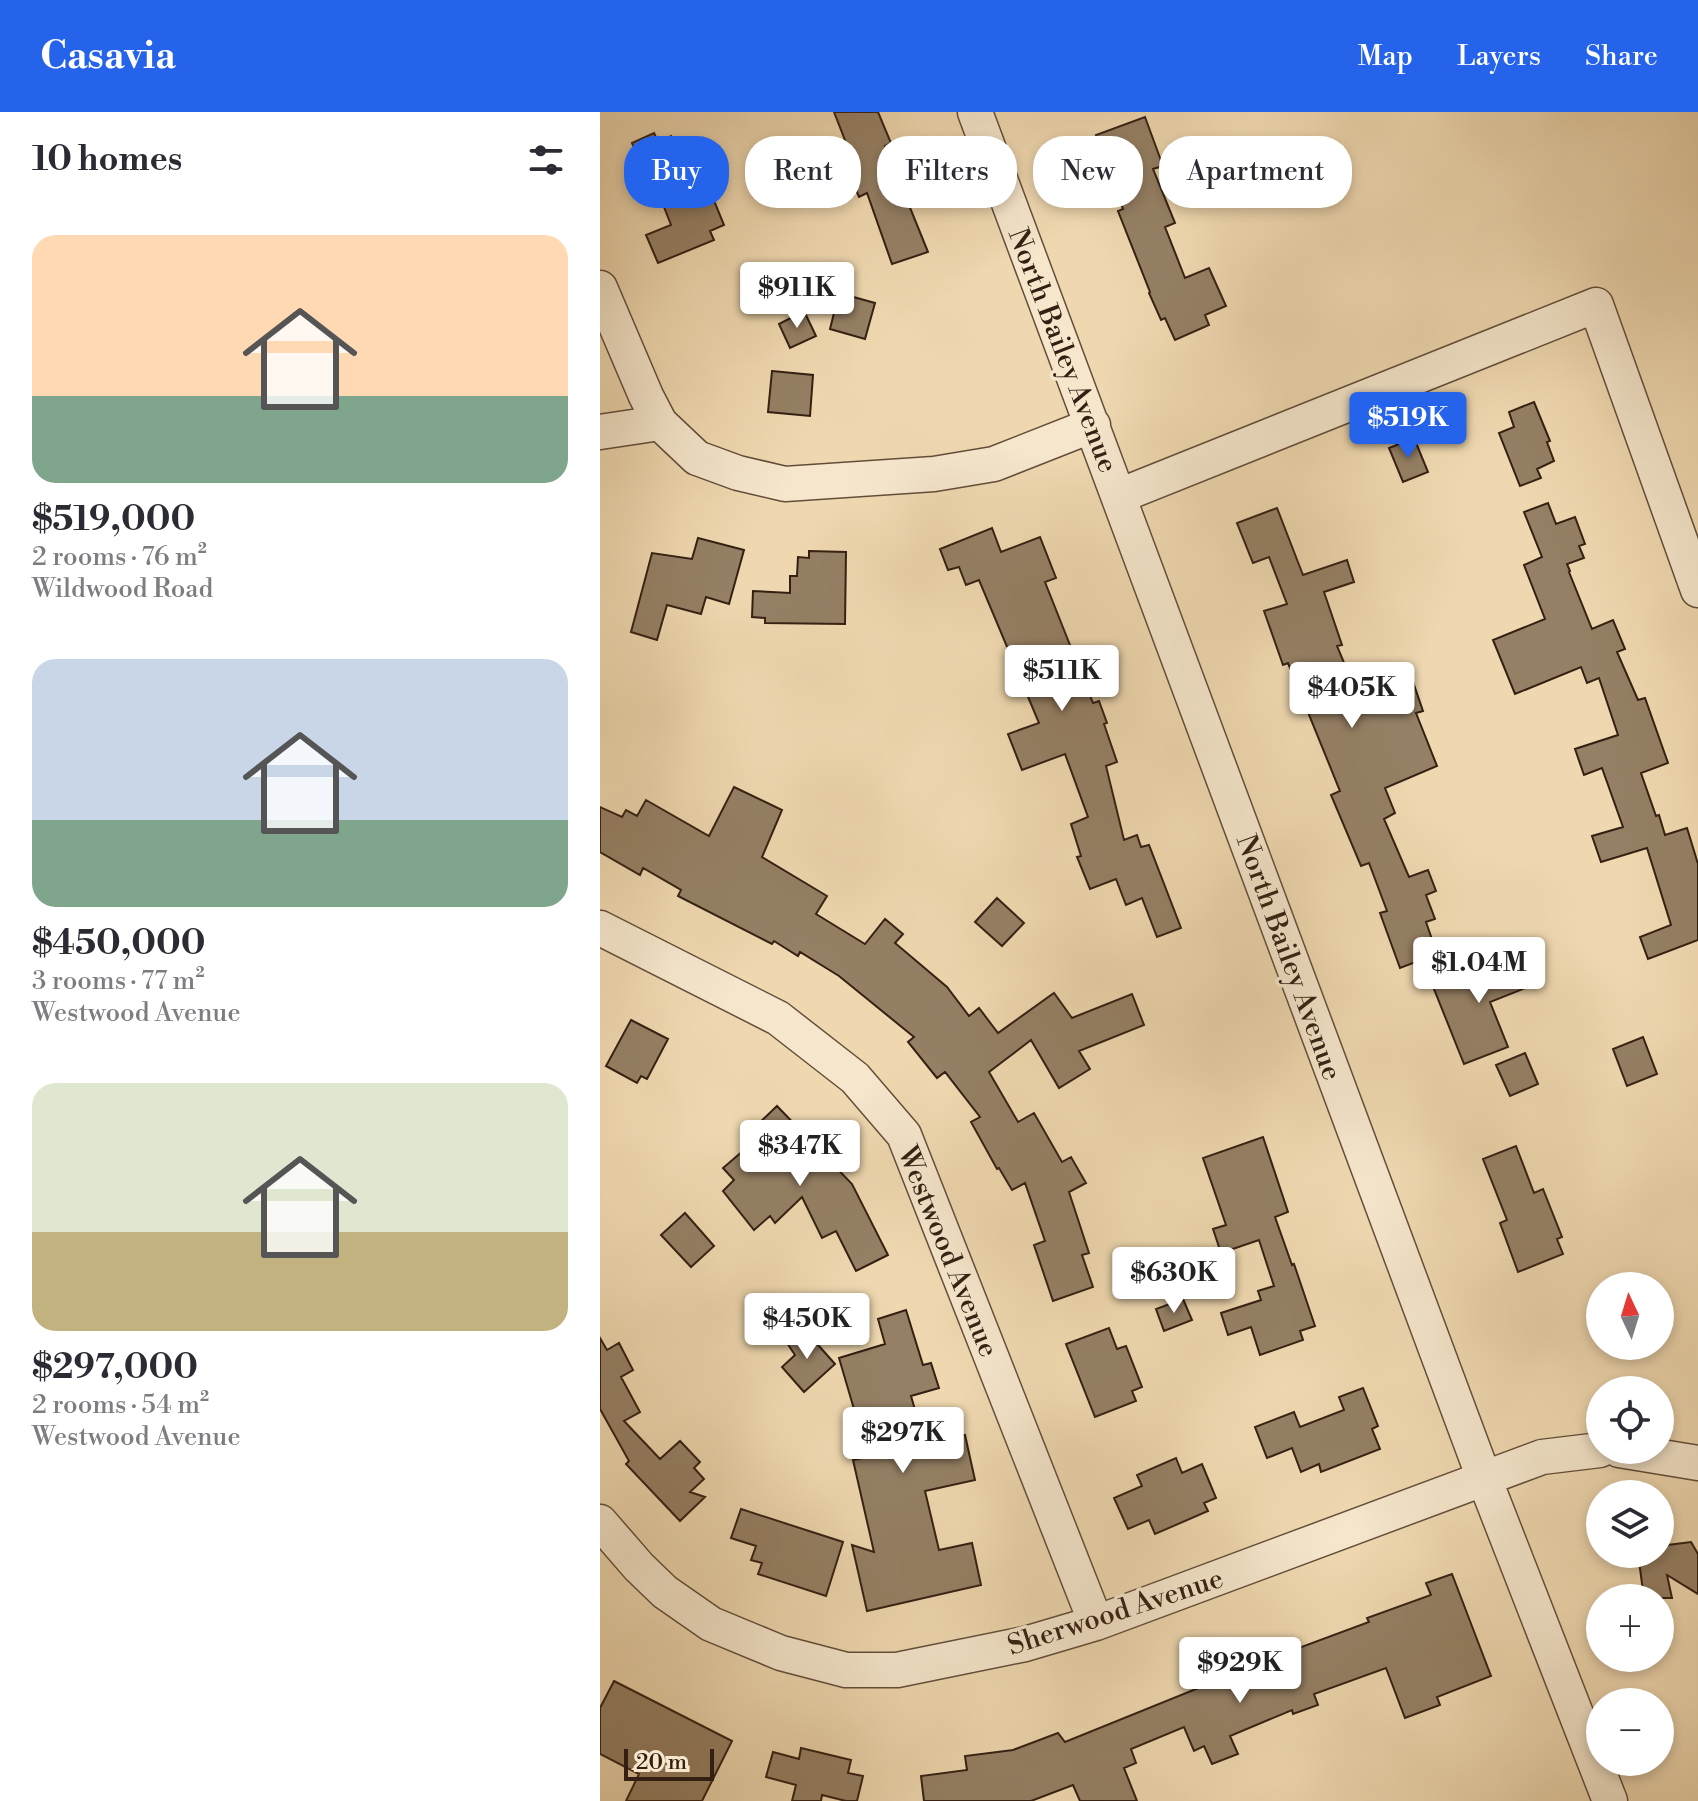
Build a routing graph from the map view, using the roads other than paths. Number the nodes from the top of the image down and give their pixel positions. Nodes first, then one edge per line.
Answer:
1 (975, 112) edge
2 (600, 288) edge
3 (660, 423) junction
4 (1093, 425) junction
5 (600, 432) edge
6 (1119, 496) junction
7 (1698, 590) edge
8 (600, 928) edge
9 (1586, 1452) edge
10 (1674, 1459) edge
11 (1698, 1463) edge
12 (1484, 1478) junction
13 (600, 1522) edge
14 (1096, 1623) junction
15 (1610, 1801) edge

1 - 4 street, North Bailey Avenue
2 - 3 street
3 - 4 street
3 - 5 street
4 - 6 street, North Bailey Avenue
6 - 7 street
6 - 12 street, North Bailey Avenue
8 - 14 street, Westwood Avenue
9 - 12 street, Sherwood Avenue
10 - 11 street
12 - 14 street, Sherwood Avenue
12 - 15 street, North Bailey Avenue
13 - 14 street, Sherwood Avenue

